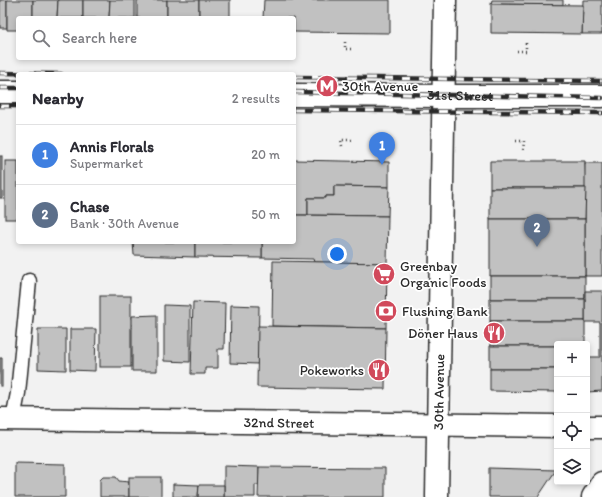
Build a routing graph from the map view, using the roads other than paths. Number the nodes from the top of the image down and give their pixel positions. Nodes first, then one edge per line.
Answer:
1 (445, 0) edge
2 (0, 92) edge
3 (16, 92) edge
4 (296, 95) edge
5 (444, 96) junction
6 (602, 96) edge
7 (29, 281) dead end
8 (6, 419) edge
9 (437, 424) junction
10 (554, 426) edge
11 (590, 427) edge
12 (602, 427) edge
13 (602, 483) edge
14 (437, 497) edge
15 (593, 497) edge

1 - 5 street, 30th Avenue
2 - 3 street
4 - 5 street, 31st Street
5 - 6 street, 31st Street
5 - 9 street, 30th Avenue
7 - 8 lane
8 - 9 street, 32nd Street
9 - 10 street, 32nd Street
9 - 14 street, 30th Avenue
11 - 12 street
13 - 15 street

